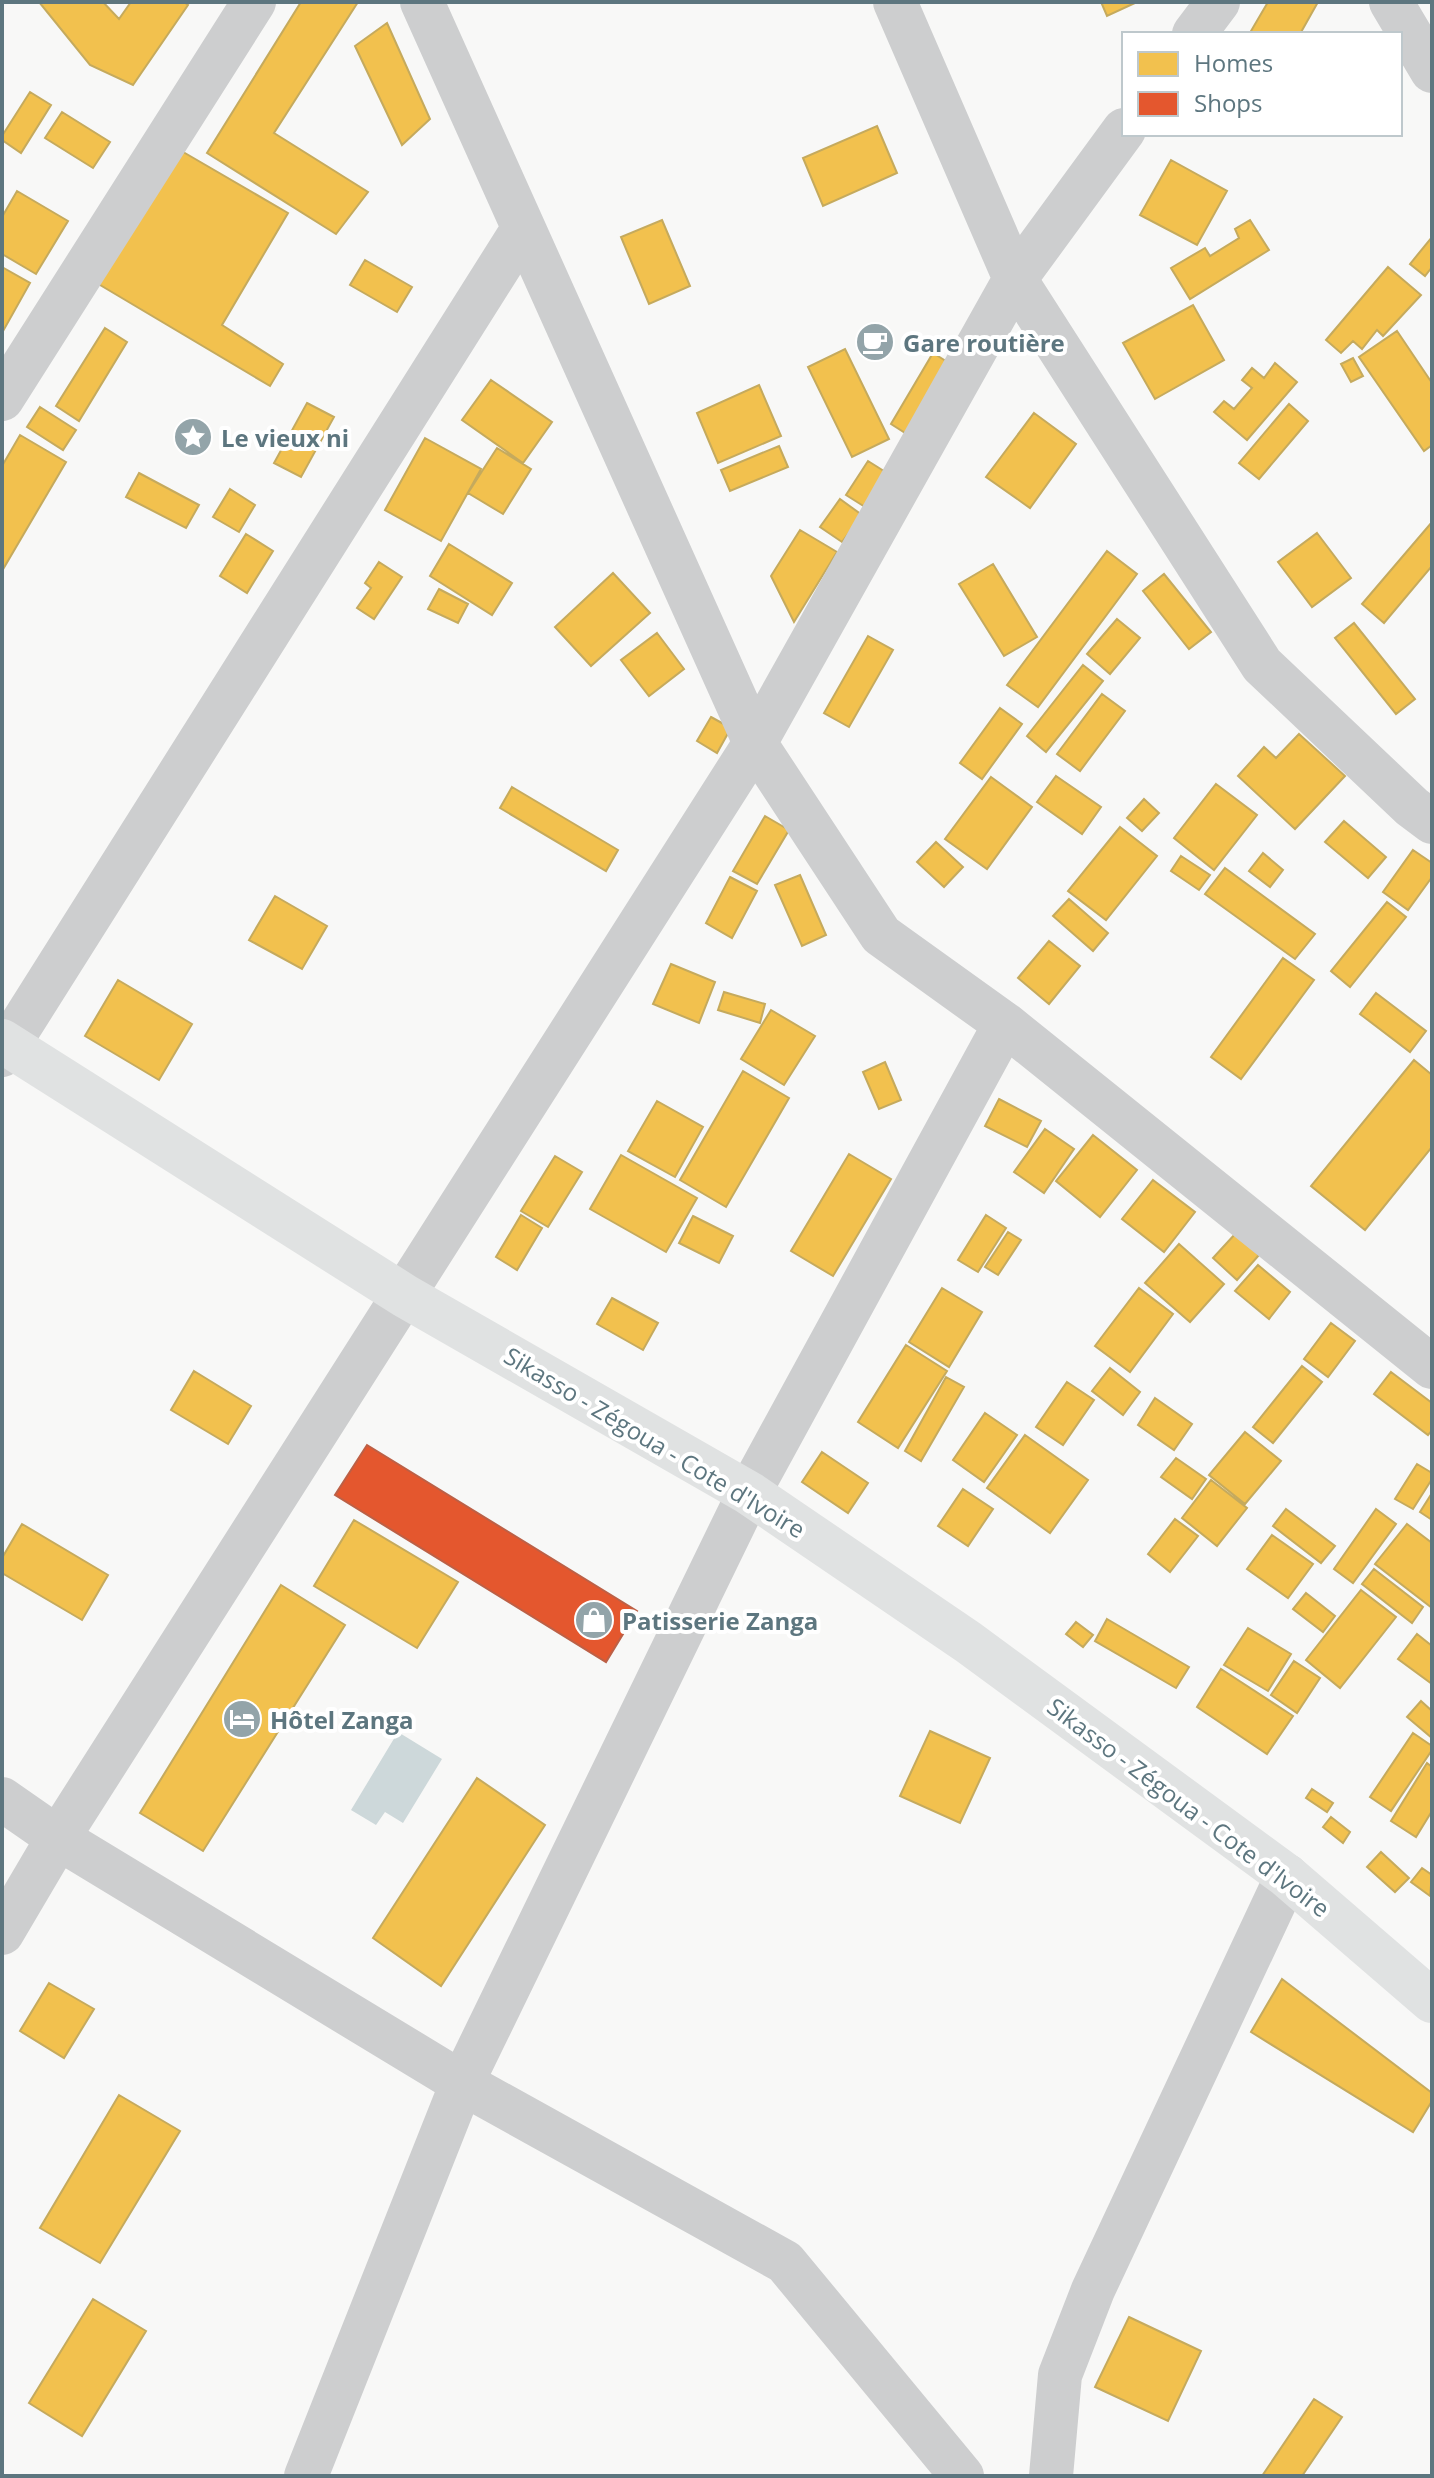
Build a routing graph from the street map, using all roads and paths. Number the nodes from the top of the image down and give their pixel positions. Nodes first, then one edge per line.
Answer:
1 (254, 2) edge
2 (422, 2) edge
3 (895, 2) edge
4 (1218, 2) edge
5 (1391, 2) edge
6 (1196, 32) edge
7 (1432, 71) edge
8 (1122, 133) edge
9 (523, 229) junction
10 (1015, 279) junction
11 (2, 399) edge
12 (755, 743) junction
13 (1432, 822) edge
14 (1005, 1024) junction
15 (4, 1047) edge
16 (405, 1296) junction
17 (1432, 1367) edge
18 (749, 1493) junction
19 (2, 1799) edge
20 (58, 1838) junction
21 (1287, 1876) junction
22 (2, 1933) edge
23 (1432, 2001) edge
24 (462, 2083) junction
25 (306, 2476) edge
26 (962, 2476) edge
27 (1051, 2476) edge

1 - 11 street
2 - 9 street
3 - 10 street
4 - 6 street
5 - 7 street
8 - 10 street
9 - 12 street
9 - 15 street
10 - 12 street
10 - 13 street
12 - 14 street
12 - 16 street
14 - 17 street
14 - 18 street
15 - 16 highway, Sikasso - Zégoua - Cote d'Ivoire
16 - 18 highway, Sikasso - Zégoua - Cote d'Ivoire
16 - 20 street
18 - 21 highway, Sikasso - Zégoua - Cote d'Ivoire
18 - 24 street
19 - 20 street
20 - 22 street
20 - 24 street
21 - 23 highway, Sikasso - Zégoua - Cote d'Ivoire
21 - 27 street
24 - 25 street
24 - 26 street

